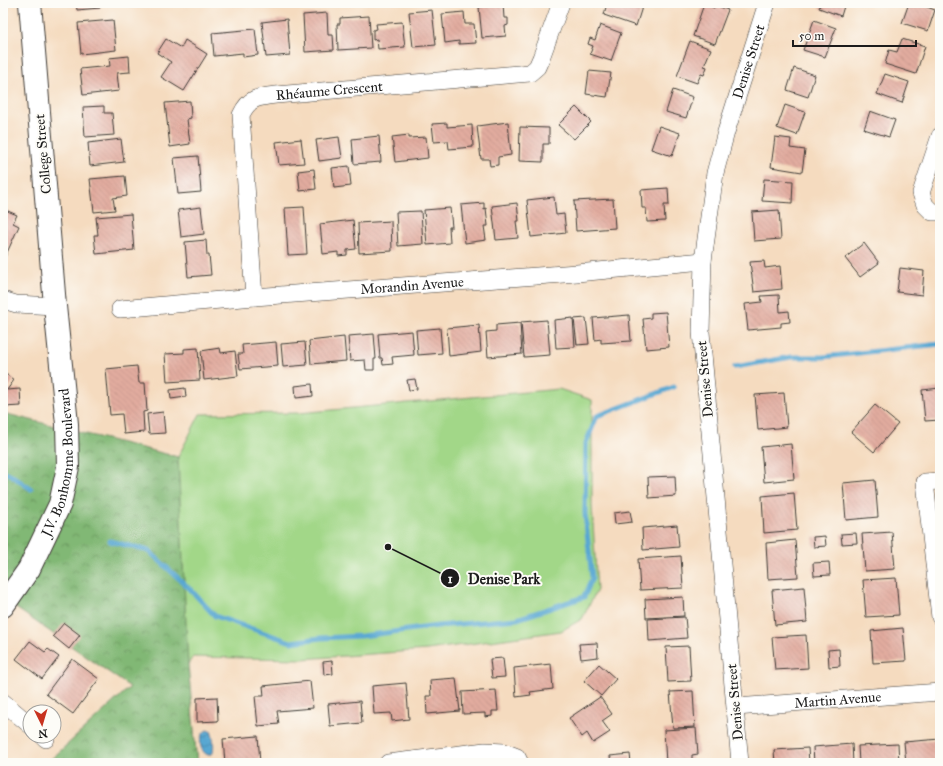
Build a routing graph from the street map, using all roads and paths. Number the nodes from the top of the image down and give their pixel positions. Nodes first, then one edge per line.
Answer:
1 (30, 3) edge
2 (561, 3) edge
3 (767, 3) edge
4 (940, 136) edge
5 (940, 212) edge
6 (703, 261) junction
7 (254, 297) junction
8 (3, 300) edge
9 (54, 306) junction
10 (120, 309) dead end
11 (940, 481) edge
12 (3, 606) edge
13 (940, 617) edge
14 (940, 692) edge
15 (3, 702) edge
16 (736, 707) junction
17 (22, 718) edge
18 (388, 763) edge
19 (520, 763) edge
20 (740, 763) edge

1 - 9 street, College Street
2 - 7 street, Rhéaume Crescent
3 - 6 street, Denise Street
4 - 5 street
6 - 7 street, Morandin Avenue
6 - 16 street, Denise Street
7 - 10 street, Morandin Avenue
8 - 9 street
9 - 12 street, J.V. Bonhomme Boulevard
11 - 13 street
14 - 16 street, Martin Avenue
15 - 17 street
16 - 20 street, Denise Street
18 - 19 street

